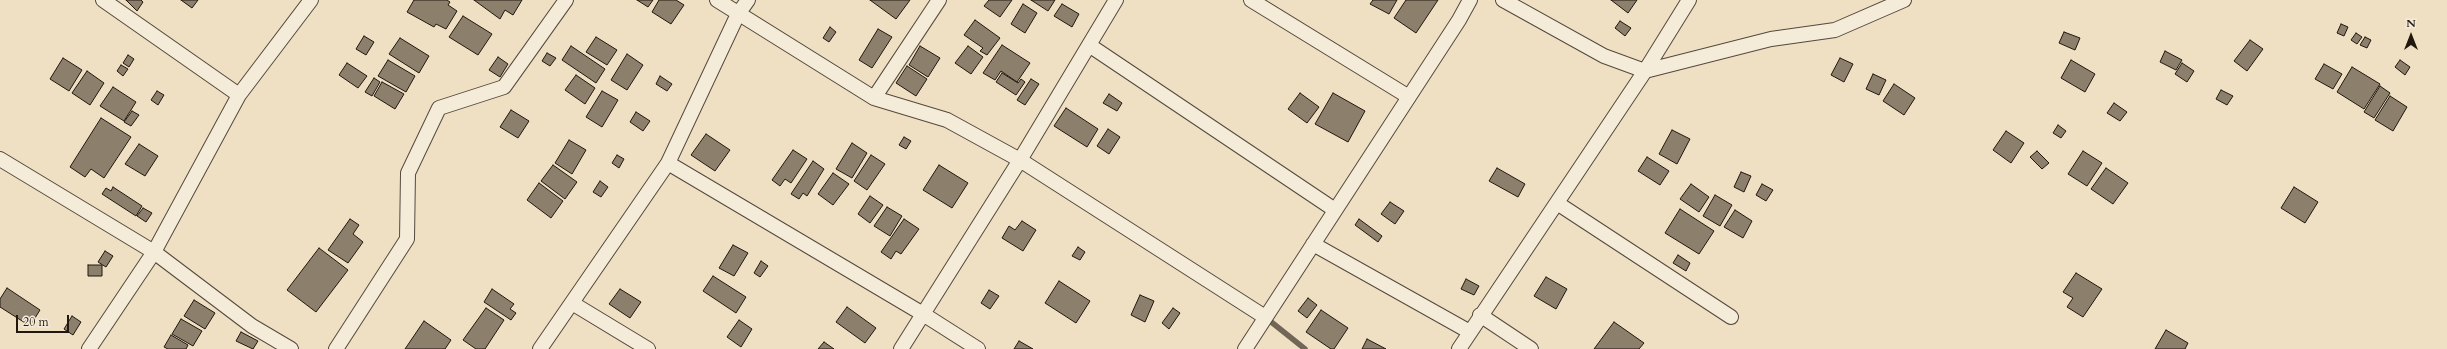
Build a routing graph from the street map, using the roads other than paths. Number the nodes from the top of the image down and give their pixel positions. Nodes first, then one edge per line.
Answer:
1 (103, 0) edge
2 (311, 0) edge
3 (566, 0) edge
4 (717, 0) edge
5 (748, 0) edge
6 (939, 0) edge
7 (1116, 0) edge
8 (1251, 0) edge
9 (1470, 0) edge
10 (1503, 0) edge
11 (1689, 0) edge
12 (1904, 0) edge
13 (738, 14) junction
14 (1089, 44) junction
15 (1645, 71) junction
16 (239, 94) junction
17 (1409, 97) junction
18 (874, 98) junction
19 (0, 159) edge
20 (1020, 160) junction
21 (668, 163) junction
22 (1556, 202) junction
23 (1335, 210) junction
24 (1313, 244) junction
25 (154, 252) junction
26 (572, 303) junction
27 (923, 314) junction
28 (1480, 316) junction
29 (1266, 317) junction
30 (1731, 317) dead end
31 (1470, 332) junction
32 (89, 349) edge
33 (292, 349) edge
34 (336, 349) edge
35 (540, 349) edge
36 (648, 349) edge
37 (901, 349) edge
38 (978, 349) edge
39 (1245, 349) edge
40 (1459, 349) edge
41 (1531, 349) edge

1 - 16 street
2 - 16 street
3 - 34 street
4 - 13 street
5 - 13 street
6 - 18 street
7 - 14 street
8 - 17 street
9 - 17 street
10 - 15 street
11 - 15 street
12 - 15 street
13 - 18 street
13 - 21 street
14 - 20 street
14 - 23 street
15 - 22 street
16 - 25 street
17 - 23 street
18 - 20 street
19 - 25 street
20 - 27 street
20 - 29 street
21 - 26 street
21 - 27 street
22 - 28 street
22 - 30 street
23 - 24 street
24 - 29 street
24 - 31 street
25 - 32 street
25 - 33 street
26 - 35 street
26 - 36 street
27 - 37 street
27 - 38 street
28 - 31 street
28 - 41 street
29 - 39 street
31 - 40 street

